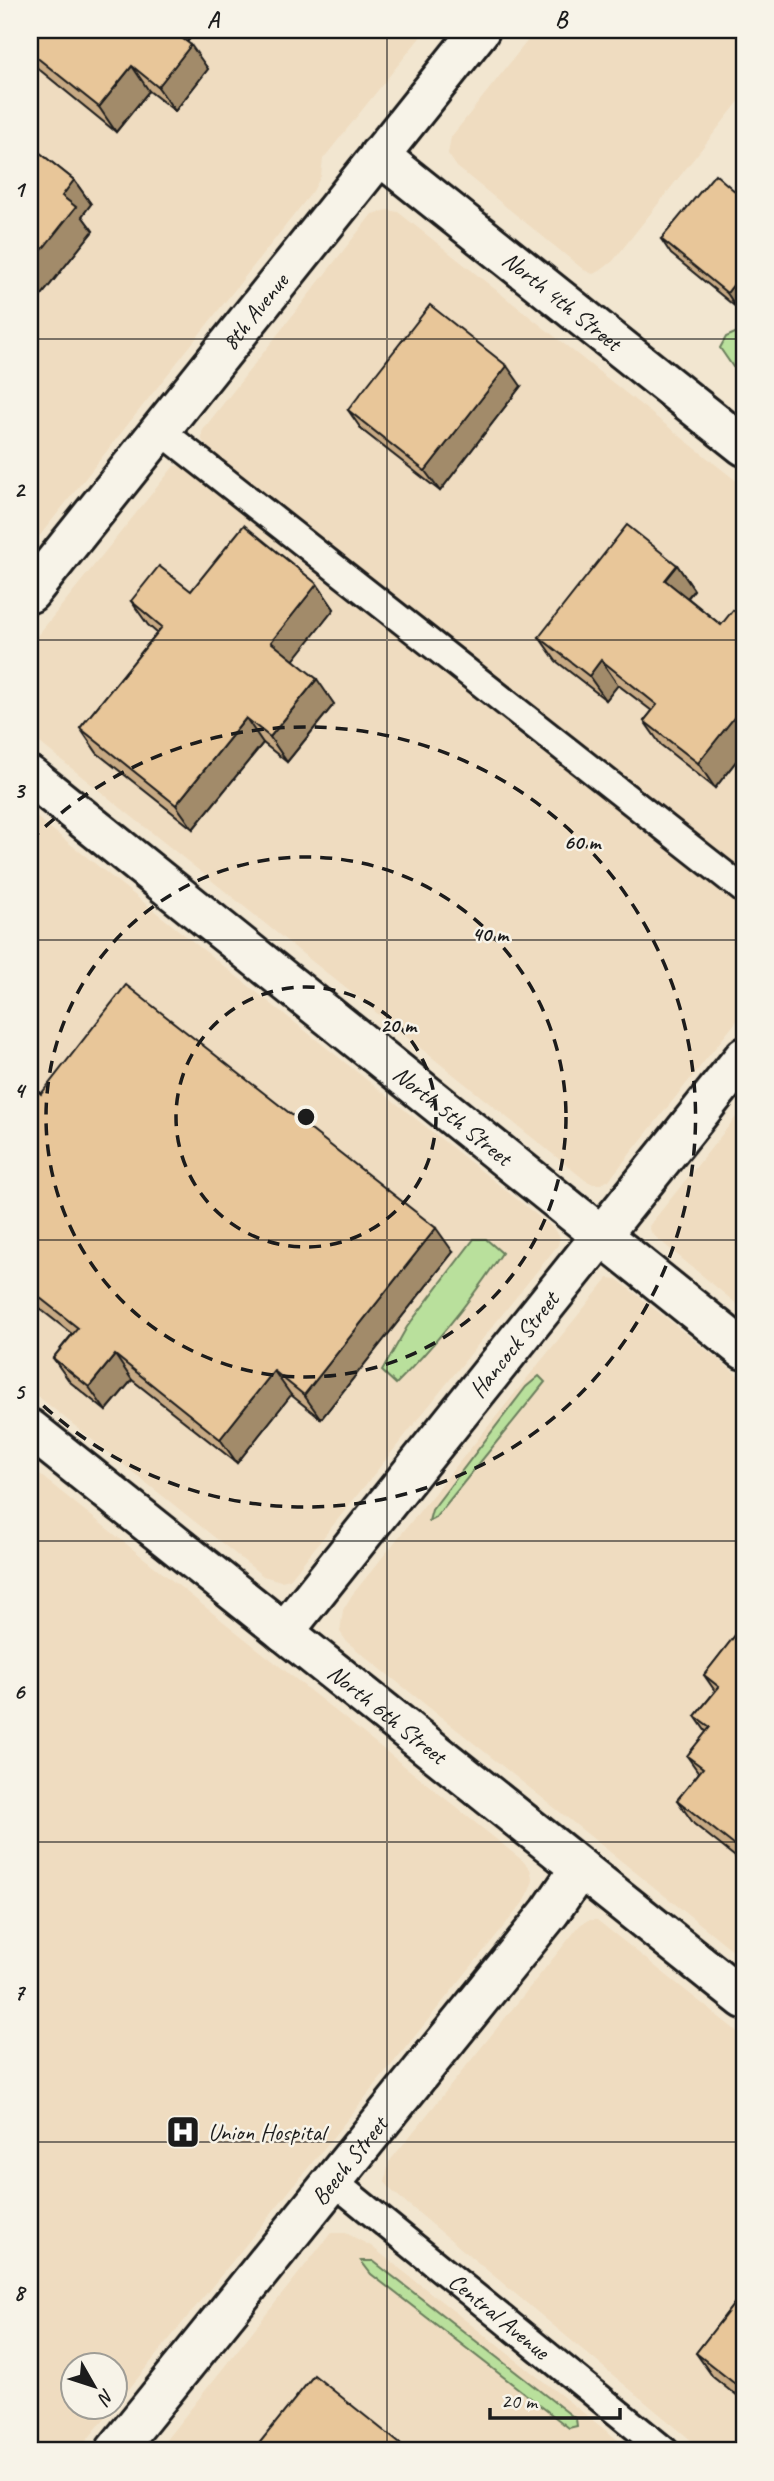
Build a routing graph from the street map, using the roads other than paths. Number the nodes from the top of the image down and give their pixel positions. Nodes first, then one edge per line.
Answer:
1 (480, 30) edge
2 (379, 155) junction
3 (160, 430) junction
4 (744, 446) edge
5 (30, 593) edge
6 (30, 776) edge
7 (744, 890) edge
8 (744, 1057) edge
9 (602, 1234) junction
10 (744, 1350) edge
11 (30, 1429) edge
12 (284, 1632) junction
13 (580, 1868) junction
14 (744, 1999) edge
15 (333, 2181) junction
16 (115, 2451) edge
17 (665, 2451) edge

1 - 2 street, 8th Avenue
2 - 3 street, 8th Avenue
2 - 4 street, North 4th Street
3 - 5 street, 8th Avenue
3 - 7 lane
6 - 9 street, North 5th Street
8 - 9 street, Hancock Street
9 - 10 street, North 5th Street
9 - 12 street, Hancock Street
11 - 12 street, North 6th Street
12 - 13 street, North 6th Street
13 - 14 street, North 6th Street
13 - 15 street, Beech Street
15 - 16 street, Beech Street
15 - 17 lane, Central Avenue

